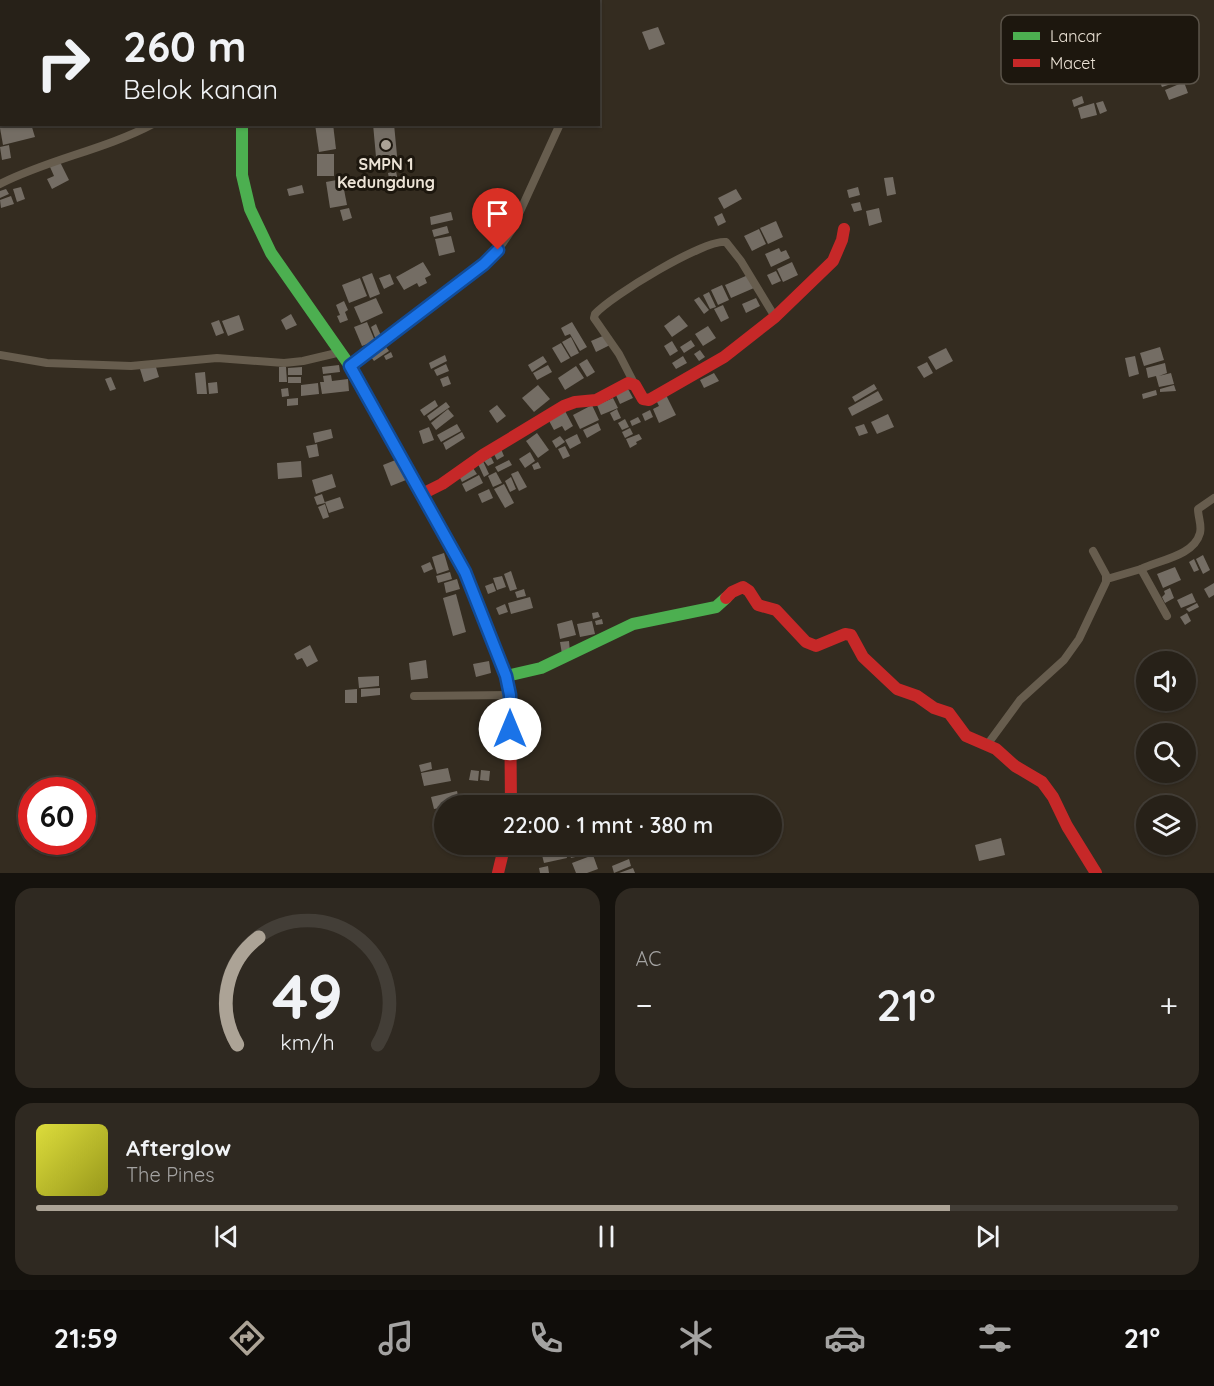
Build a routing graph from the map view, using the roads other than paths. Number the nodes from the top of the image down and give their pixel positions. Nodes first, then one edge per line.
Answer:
1 (149, 126) edge
2 (242, 126) edge
3 (559, 126) edge
4 (0, 184) edge
5 (844, 229) dead end
6 (775, 317) junction
7 (341, 352) junction
8 (0, 355) edge
9 (350, 366) junction
10 (635, 385) junction
11 (422, 494) junction
12 (1214, 498) edge
13 (1092, 551) dead end
14 (1141, 569) junction
15 (1107, 579) junction
16 (1167, 616) dead end
17 (506, 676) junction
18 (510, 695) junction
19 (414, 696) dead end
20 (987, 745) junction
21 (511, 795) edge
22 (502, 855) edge
23 (498, 873) edge
24 (1096, 873) edge

1 - 4 street
2 - 7 street
3 - 9 street
5 - 6 street
6 - 10 street
6 - 10 street
7 - 8 street
7 - 9 street
9 - 11 street
10 - 11 street
11 - 17 street
12 - 14 street
13 - 15 street
14 - 15 street
14 - 16 street
15 - 20 street
17 - 18 street
17 - 20 street
18 - 19 street
18 - 21 street
20 - 24 street
22 - 23 street

